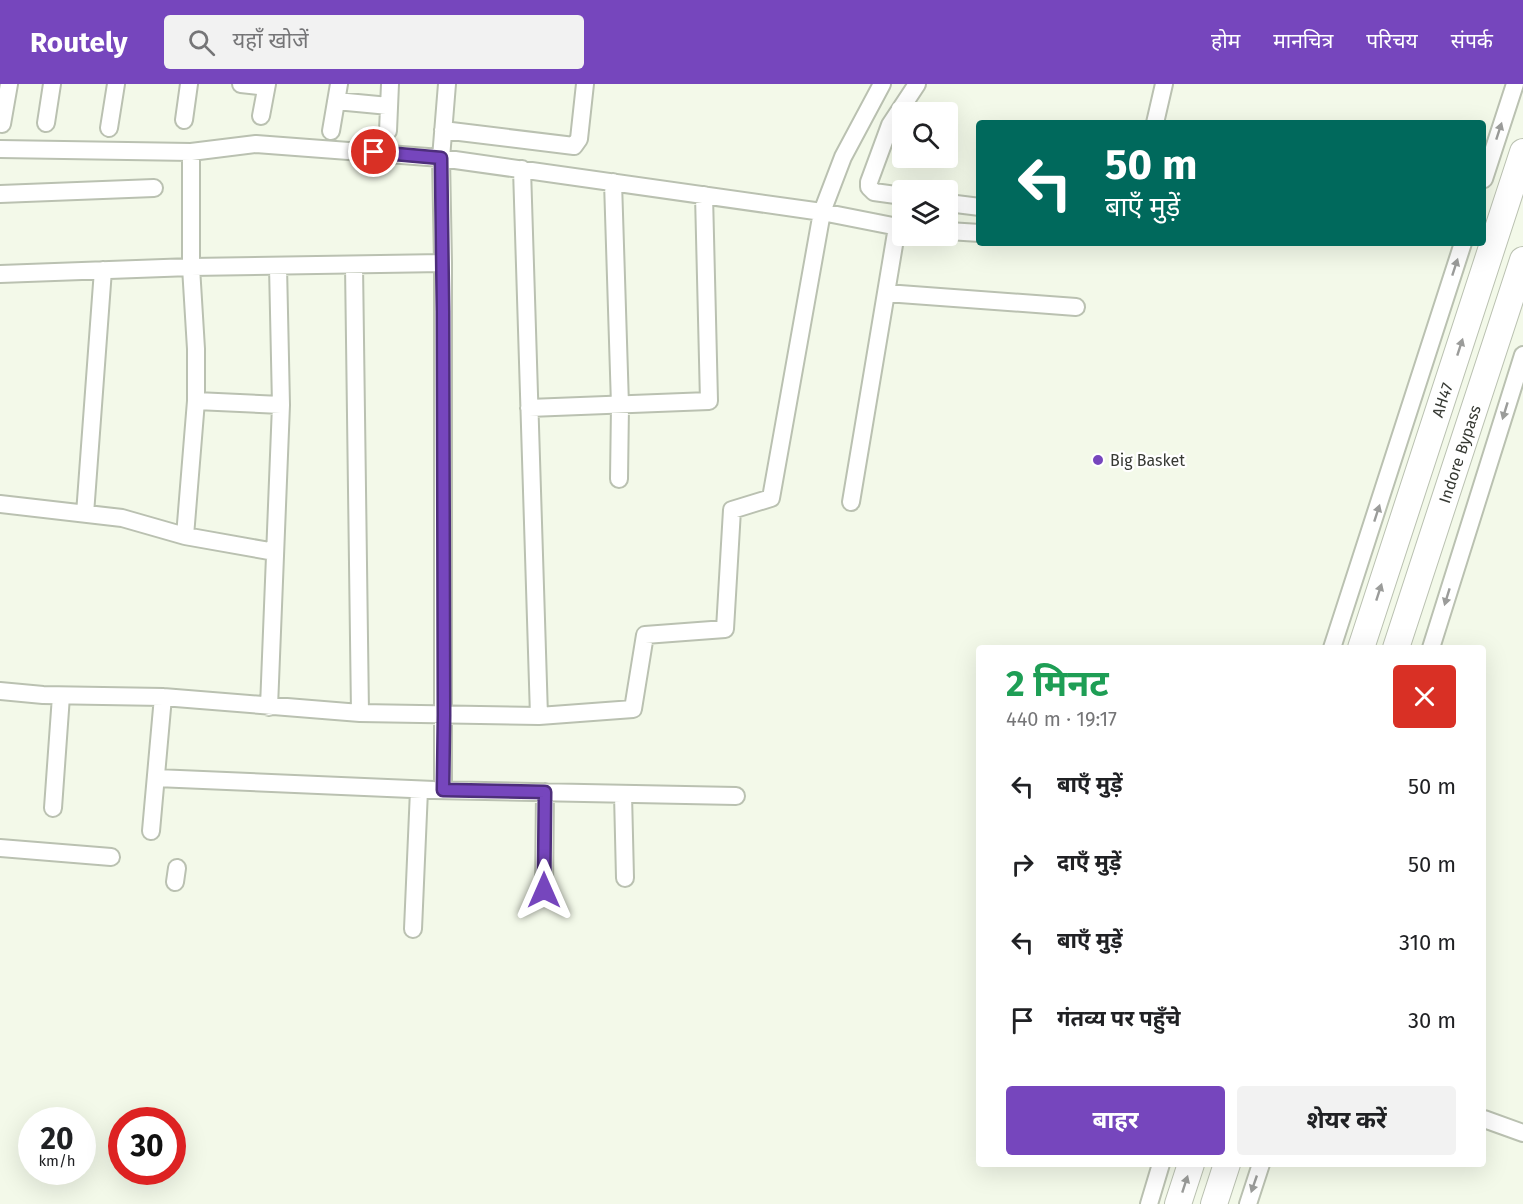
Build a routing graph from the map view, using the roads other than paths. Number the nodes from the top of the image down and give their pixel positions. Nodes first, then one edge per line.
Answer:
1 (9, 84) edge
2 (52, 84) edge
3 (116, 84) edge
4 (189, 84) edge
5 (241, 84) edge
6 (339, 84) edge
7 (390, 84) edge
8 (447, 84) edge
9 (585, 84) edge
10 (916, 84) edge
11 (1164, 84) edge
12 (1515, 84) edge
13 (267, 86) edge
14 (879, 90) edge
15 (336, 101) junction
16 (895, 102) edge
17 (904, 102) edge
18 (389, 106) junction
19 (261, 116) dead end
20 (184, 120) dead end
21 (1156, 120) edge
22 (892, 122) edge
23 (3, 123) dead end
24 (46, 123) dead end
25 (109, 128) dead end
26 (443, 130) junction
27 (331, 131) dead end
28 (388, 131) dead end
29 (0, 148) edge
30 (191, 152) junction
31 (1523, 152) edge
32 (441, 158) junction
33 (522, 169) junction
34 (1486, 173) edge
35 (613, 182) junction
36 (154, 188) dead end
37 (0, 194) edge
38 (892, 194) edge
39 (704, 195) junction
40 (958, 204) edge
41 (976, 206) edge
42 (822, 212) junction
43 (892, 225) edge
44 (958, 232) edge
45 (976, 233) edge
46 (896, 246) edge
47 (1462, 246) edge
48 (1523, 260) edge
49 (443, 264) junction
50 (354, 265) junction
51 (278, 266) junction
52 (191, 267) junction
53 (104, 270) junction
54 (0, 274) edge
55 (886, 293) junction
56 (1076, 307) dead end
57 (1523, 355) edge
58 (196, 401) junction
59 (281, 405) junction
60 (620, 405) junction
61 (530, 408) junction
62 (619, 479) dead end
63 (851, 502) dead end
64 (0, 504) edge
65 (85, 514) junction
66 (185, 536) junction
67 (275, 552) junction
68 (1333, 645) edge
69 (1362, 645) edge
70 (1397, 645) edge
71 (1432, 645) edge
72 (0, 691) edge
73 (62, 696) junction
74 (163, 697) junction
75 (269, 707) junction
76 (360, 713) junction
77 (444, 715) junction
78 (539, 716) junction
79 (156, 778) junction
80 (419, 790) junction
81 (443, 790) junction
82 (545, 792) junction
83 (623, 794) junction
84 (736, 796) dead end
85 (53, 808) dead end
86 (151, 831) dead end
87 (0, 848) edge
88 (111, 856) dead end
89 (625, 878) dead end
90 (544, 890) dead end
91 (413, 929) dead end
92 (1486, 1120) edge
93 (1523, 1133) edge
94 (1160, 1167) edge
95 (1190, 1167) edge
96 (1226, 1167) edge
97 (1260, 1167) edge
98 (1149, 1204) edge
99 (1178, 1204) edge
100 (1214, 1204) edge
101 (1248, 1204) edge

1 - 23 street
2 - 24 street
3 - 25 street
4 - 20 street
5 - 13 street
6 - 15 street
7 - 18 street
8 - 26 street
9 - 26 street
10 - 17 street
11 - 21 street
34 -> 12 street
13 - 19 street
14 - 16 street
14 - 42 street
15 - 18 street
15 - 27 street
18 - 28 street
22 - 38 street
26 - 32 street
29 - 30 street
30 - 32 street
30 - 52 street
69 -> 31 highway, AH47
32 - 33 street
32 - 49 street
33 - 35 street
33 - 61 street
35 - 39 street
35 - 60 street
36 - 37 street
39 - 42 street
39 - 60 street
40 - 41 street
42 - 43 street
42 - 78 street
44 - 45 street
46 - 55 street
68 -> 47 street
48 - 70 highway, Indore Bypass
49 - 50 street
49 - 77 street
50 - 51 street
50 - 76 street
51 - 52 street
51 - 59 street
52 - 53 street
52 - 58 street
53 - 54 street
53 - 65 street
55 - 56 street
55 - 63 street
57 -> 71 street
58 - 59 street
58 - 66 street
59 - 67 street
60 - 61 street
60 - 62 street
61 - 78 street
64 - 65 street
65 - 66 street
66 - 67 street
67 - 75 street
72 - 73 street
73 - 74 street
73 - 85 street
74 - 75 street
74 - 79 street
75 - 76 street
76 - 77 street
77 - 78 street
77 - 81 street
79 - 80 street
79 - 86 street
80 - 81 street
80 - 91 street
81 - 82 street
82 - 83 street
82 - 90 street
83 - 84 street
83 - 89 street
87 - 88 street
92 - 93 street
94 - 98 street
99 -> 95 highway
96 - 100 highway
97 -> 101 street

